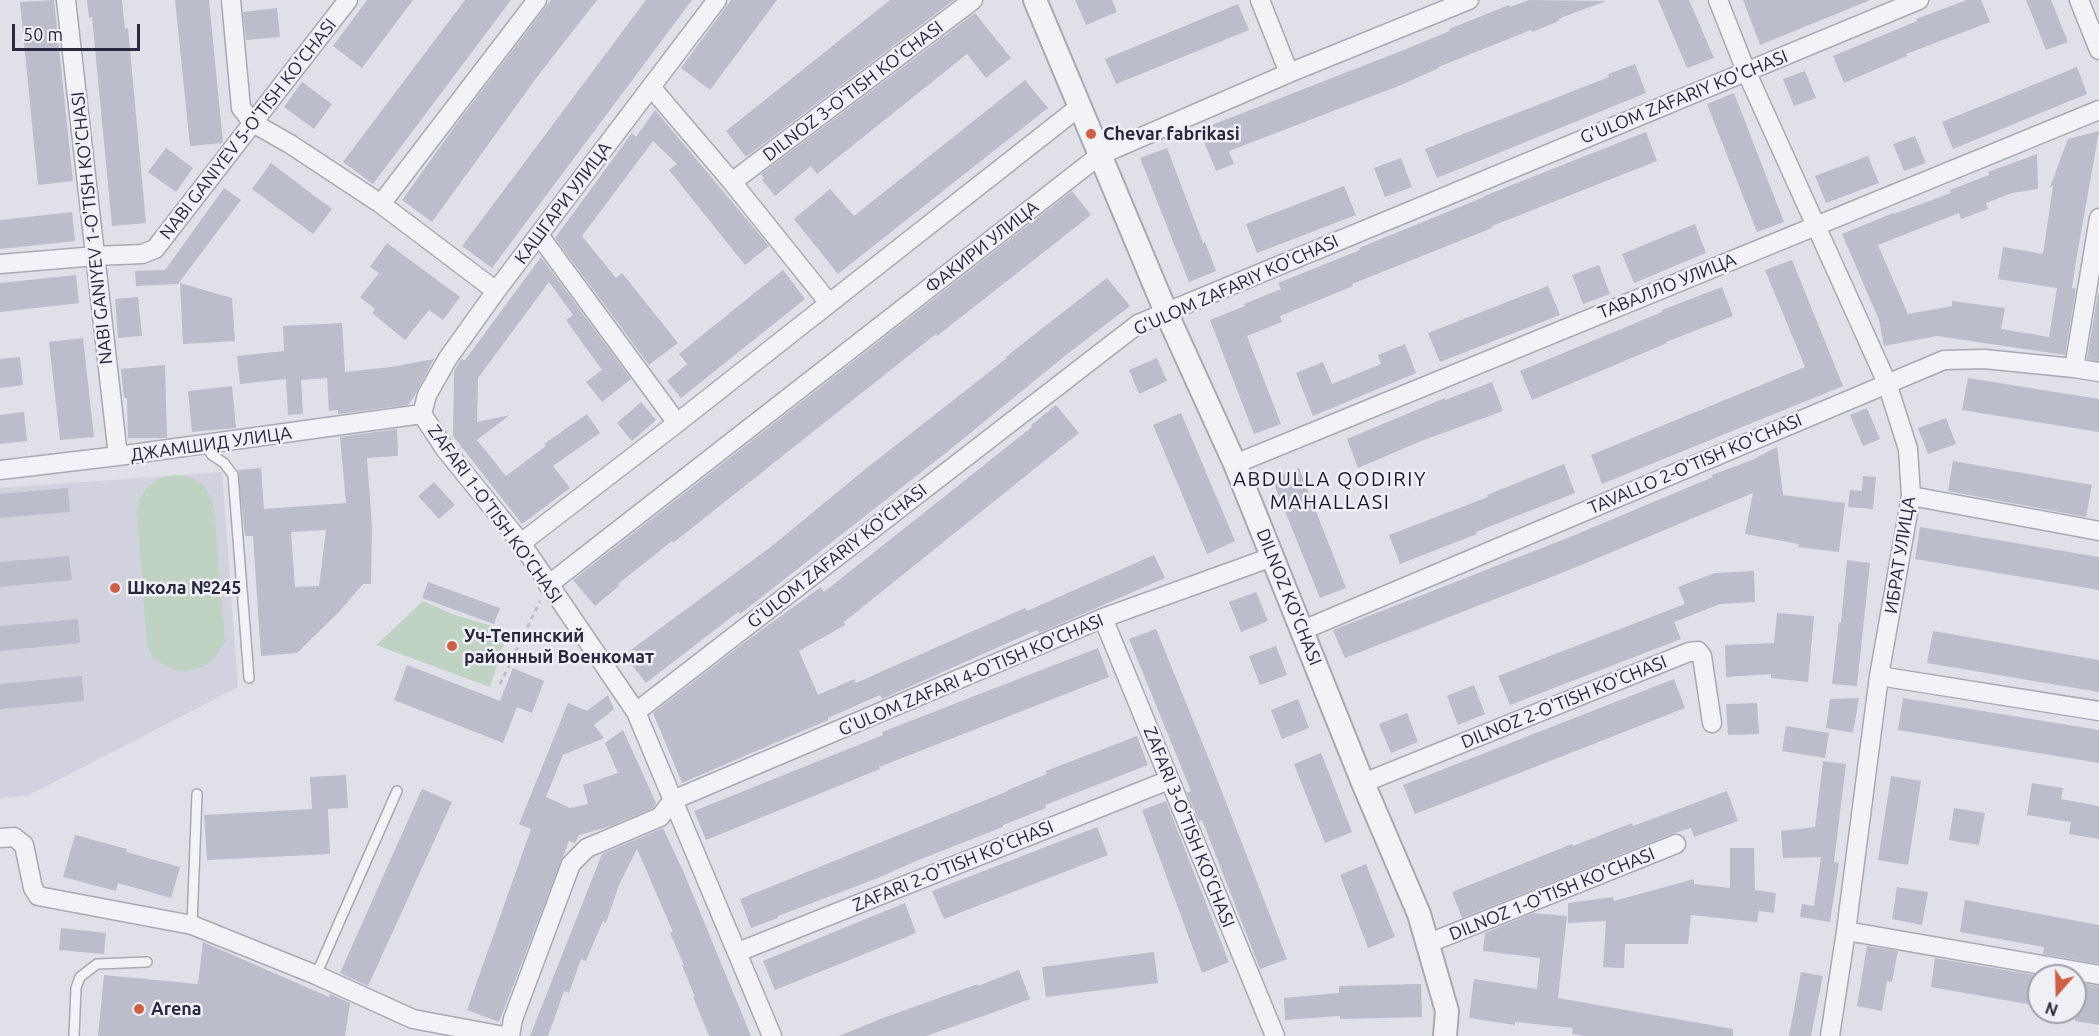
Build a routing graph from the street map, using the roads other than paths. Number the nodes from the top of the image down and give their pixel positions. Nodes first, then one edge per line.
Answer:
1 (66, 0) edge
2 (231, 0) edge
3 (348, 0) edge
4 (537, 0) edge
5 (717, 0) edge
6 (974, 0) edge
7 (1035, 0) edge
8 (1260, 0) edge
9 (1469, 0) edge
10 (1718, 0) edge
11 (1918, 0) edge
12 (2079, 0) edge
13 (2099, 50) edge
14 (1746, 71) junction
15 (1289, 73) junction
16 (651, 87) junction
17 (1079, 107) junction
18 (2099, 110) edge
19 (253, 123) junction
20 (1100, 155) junction
21 (732, 182) junction
22 (381, 204) junction
23 (2099, 218) edge
24 (1814, 225) junction
25 (539, 235) junction
26 (96, 256) junction
27 (0, 264) edge
28 (2094, 270) edge
29 (496, 291) junction
30 (829, 303) junction
31 (1166, 312) junction
32 (2074, 368) junction
33 (2099, 372) edge
34 (1887, 383) junction
35 (422, 414) junction
36 (677, 423) junction
37 (205, 444) junction
38 (118, 456) junction
39 (1235, 464) junction
40 (0, 470) edge
41 (1911, 496) junction
42 (2099, 531) edge
43 (521, 543) junction
44 (1272, 557) junction
45 (548, 585) junction
46 (1103, 618) junction
47 (1303, 630) junction
48 (1878, 676) junction
49 (249, 678) dead end
50 (2099, 711) edge
51 (636, 712) junction
52 (1712, 723) dead end
53 (1169, 780) junction
54 (1363, 783) junction
55 (397, 791) dead end
56 (197, 794) dead end
57 (673, 801) junction
58 (0, 838) edge
59 (1676, 844) dead end
60 (192, 925) junction
61 (1846, 931) junction
62 (1429, 944) junction
63 (738, 952) junction
64 (147, 962) dead end
65 (316, 975) junction
66 (2099, 975) edge
67 (74, 1036) edge
68 (504, 1036) edge
69 (510, 1036) edge
70 (772, 1036) edge
71 (1275, 1036) edge
72 (1445, 1036) edge
73 (1830, 1036) edge

1 - 26 street, NABI GANIYEV 1-O'TISH KO'CHASI
2 - 19 street
3 - 19 street, NABI GANIYEV 5-O'TISH KO'CHASI
4 - 22 street
5 - 16 street, КАШГАРИ УЛИЦА
6 - 21 street, DILNOZ 3-O'TISH KO'CHASI
7 - 17 street, DILNOZ KO'CHASI
8 - 15 street
9 - 15 street, ФАКИРИ УЛИЦА
10 - 14 street, ИБРАТ УЛИЦА
11 - 14 street, G'ULOM ZAFARIY KO'CHASI
12 - 13 street
14 - 24 street, ИБРАТ УЛИЦА
14 - 31 street, G'ULOM ZAFARIY KO'CHASI
15 - 20 street, ФАКИРИ УЛИЦА
16 - 21 street
16 - 25 street, КАШГАРИ УЛИЦА
17 - 20 street, DILNOZ KO'CHASI
17 - 30 street
18 - 24 street, ТАВАЛЛО УЛИЦА
19 - 22 street
19 - 26 street, NABI GANIYEV 5-O'TISH KO'CHASI
20 - 31 street, DILNOZ KO'CHASI
20 - 45 street, ФАКИРИ УЛИЦА
21 - 30 street
22 - 29 street
23 - 28 street
24 - 34 street, ИБРАТ УЛИЦА
24 - 39 street, ТАВАЛЛО УЛИЦА
25 - 29 street, КАШГАРИ УЛИЦА
25 - 36 street
26 - 27 street, NABI GANIYEV 5-O'TISH KO'CHASI
26 - 38 street, NABI GANIYEV 1-O'TISH KO'CHASI
28 - 32 street
29 - 35 street, КАШГАРИ УЛИЦА
30 - 36 street
31 - 39 street, DILNOZ KO'CHASI
31 - 51 street, G'ULOM ZAFARIY KO'CHASI
32 - 33 street, TAVALLO 2-O'TISH KO'CHASI
32 - 34 street, TAVALLO 2-O'TISH KO'CHASI
34 - 41 street, ИБРАТ УЛИЦА
34 - 47 street, TAVALLO 2-O'TISH KO'CHASI
35 - 37 street, ДЖАМШИД УЛИЦА
35 - 43 street, ZAFARI 1-O'TISH KO'CHASI
36 - 43 street
37 - 38 street, ДЖАМШИД УЛИЦА
37 - 49 lane
38 - 40 street, ДЖАМШИД УЛИЦА
39 - 44 street, DILNOZ KO'CHASI
41 - 42 street
41 - 48 street, ИБРАТ УЛИЦА
43 - 45 street, ZAFARI 1-O'TISH KO'CHASI
44 - 46 street, G'ULOM ZAFARI 4-O'TISH KO'CHASI
44 - 47 street, DILNOZ KO'CHASI
45 - 51 street, ZAFARI 1-O'TISH KO'CHASI
46 - 53 street, ZAFARI 3-O'TISH KO'CHASI
46 - 57 street, G'ULOM ZAFARI 4-O'TISH KO'CHASI
47 - 54 street, DILNOZ KO'CHASI
48 - 50 street
48 - 61 street, ИБРАТ УЛИЦА
51 - 57 street, ZAFARI 1-O'TISH KO'CHASI
52 - 54 street, DILNOZ 2-O'TISH KO'CHASI
53 - 63 street, ZAFARI 2-O'TISH KO'CHASI
53 - 71 street, ZAFARI 3-O'TISH KO'CHASI
54 - 62 street, DILNOZ KO'CHASI
55 - 65 lane
56 - 60 lane
57 - 63 street, ZAFARI 1-O'TISH KO'CHASI
57 - 69 street
58 - 60 street
59 - 62 street, DILNOZ 1-O'TISH KO'CHASI
60 - 65 street
61 - 66 street
61 - 73 street, ИБРАТ УЛИЦА
62 - 72 street, DILNOZ KO'CHASI
63 - 70 street, ZAFARI 1-O'TISH KO'CHASI
64 - 67 lane
65 - 68 street

